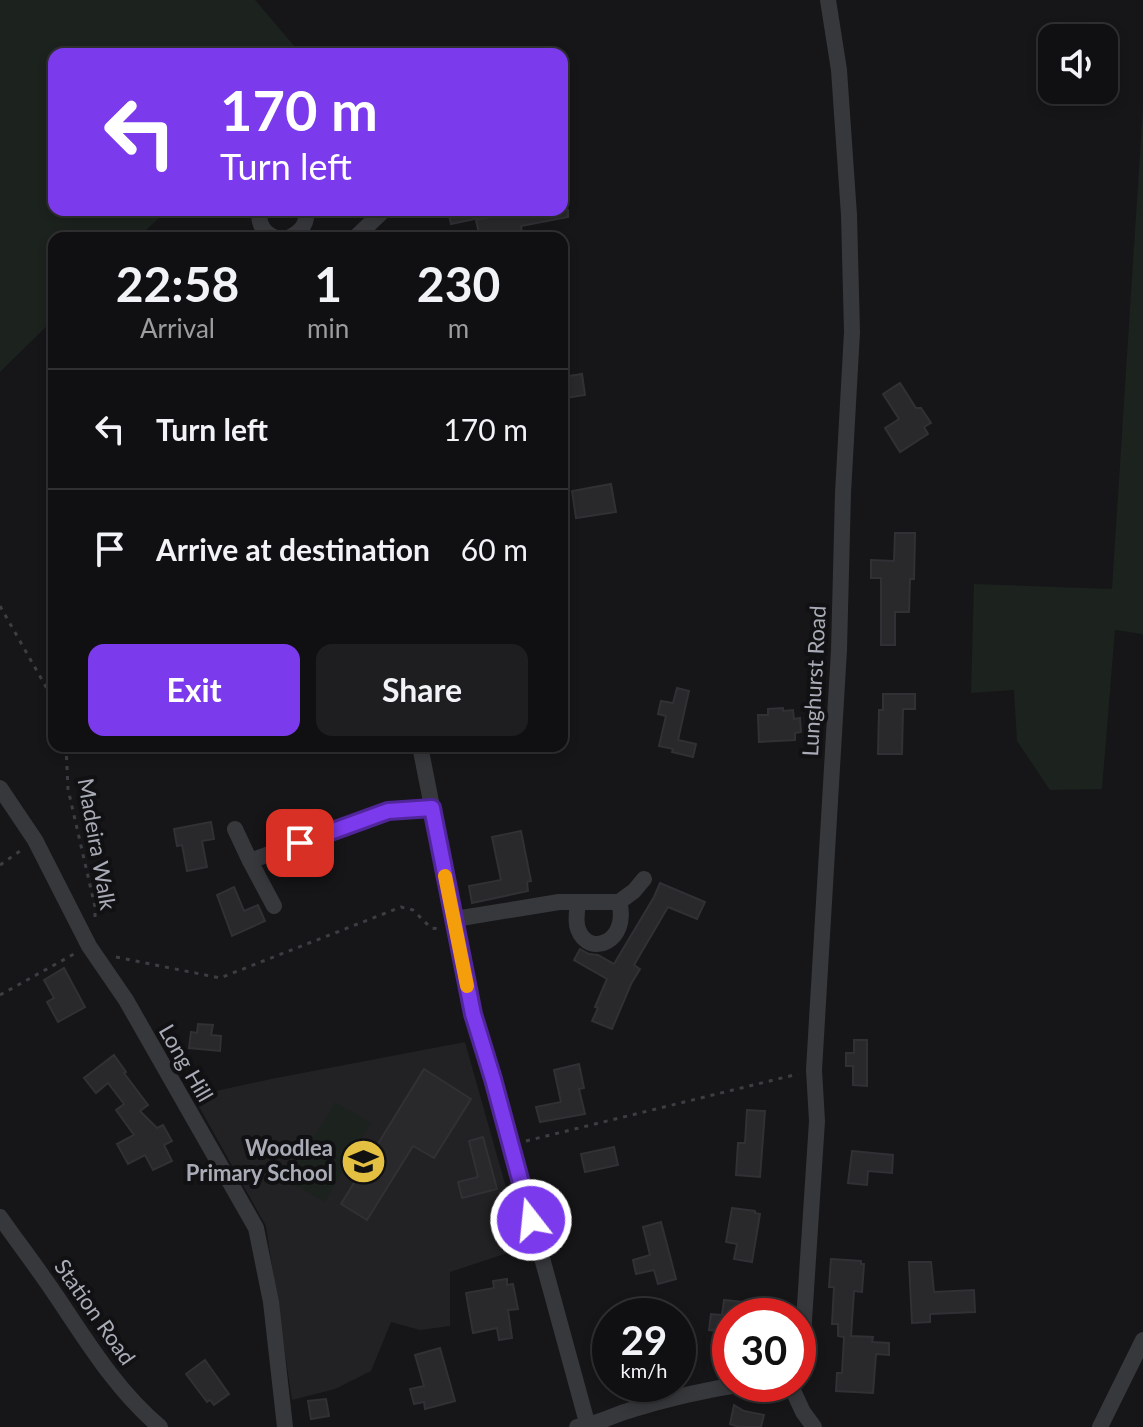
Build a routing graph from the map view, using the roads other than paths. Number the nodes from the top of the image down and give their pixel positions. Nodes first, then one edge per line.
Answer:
1 (828, 0) edge
2 (378, 216) edge
3 (361, 232) edge
4 (421, 752) edge
5 (0, 788) edge
6 (432, 808) junction
7 (235, 829) dead end
8 (250, 861) junction
9 (644, 879) dead end
10 (619, 902) junction
11 (578, 903) junction
12 (274, 906) dead end
13 (456, 925) junction
14 (0, 1217) edge
15 (806, 1298) edge
16 (1143, 1340) edge
17 (712, 1390) edge
18 (798, 1402) edge
19 (632, 1418) edge
20 (583, 1426) edge
21 (160, 1427) edge
22 (285, 1427) edge
23 (814, 1427) edge
24 (1100, 1427) edge

1 - 15 street, Lunghurst Road
2 - 3 street
4 - 6 street
5 - 22 street, Long Hill
6 - 8 street
6 - 13 street
7 - 8 street
8 - 12 street
9 - 10 street
10 - 11 street
10 - 11 street
11 - 13 street
13 - 20 street
14 - 21 street, Station Road
16 - 24 street
17 - 19 street
18 - 23 street
19 - 20 street

